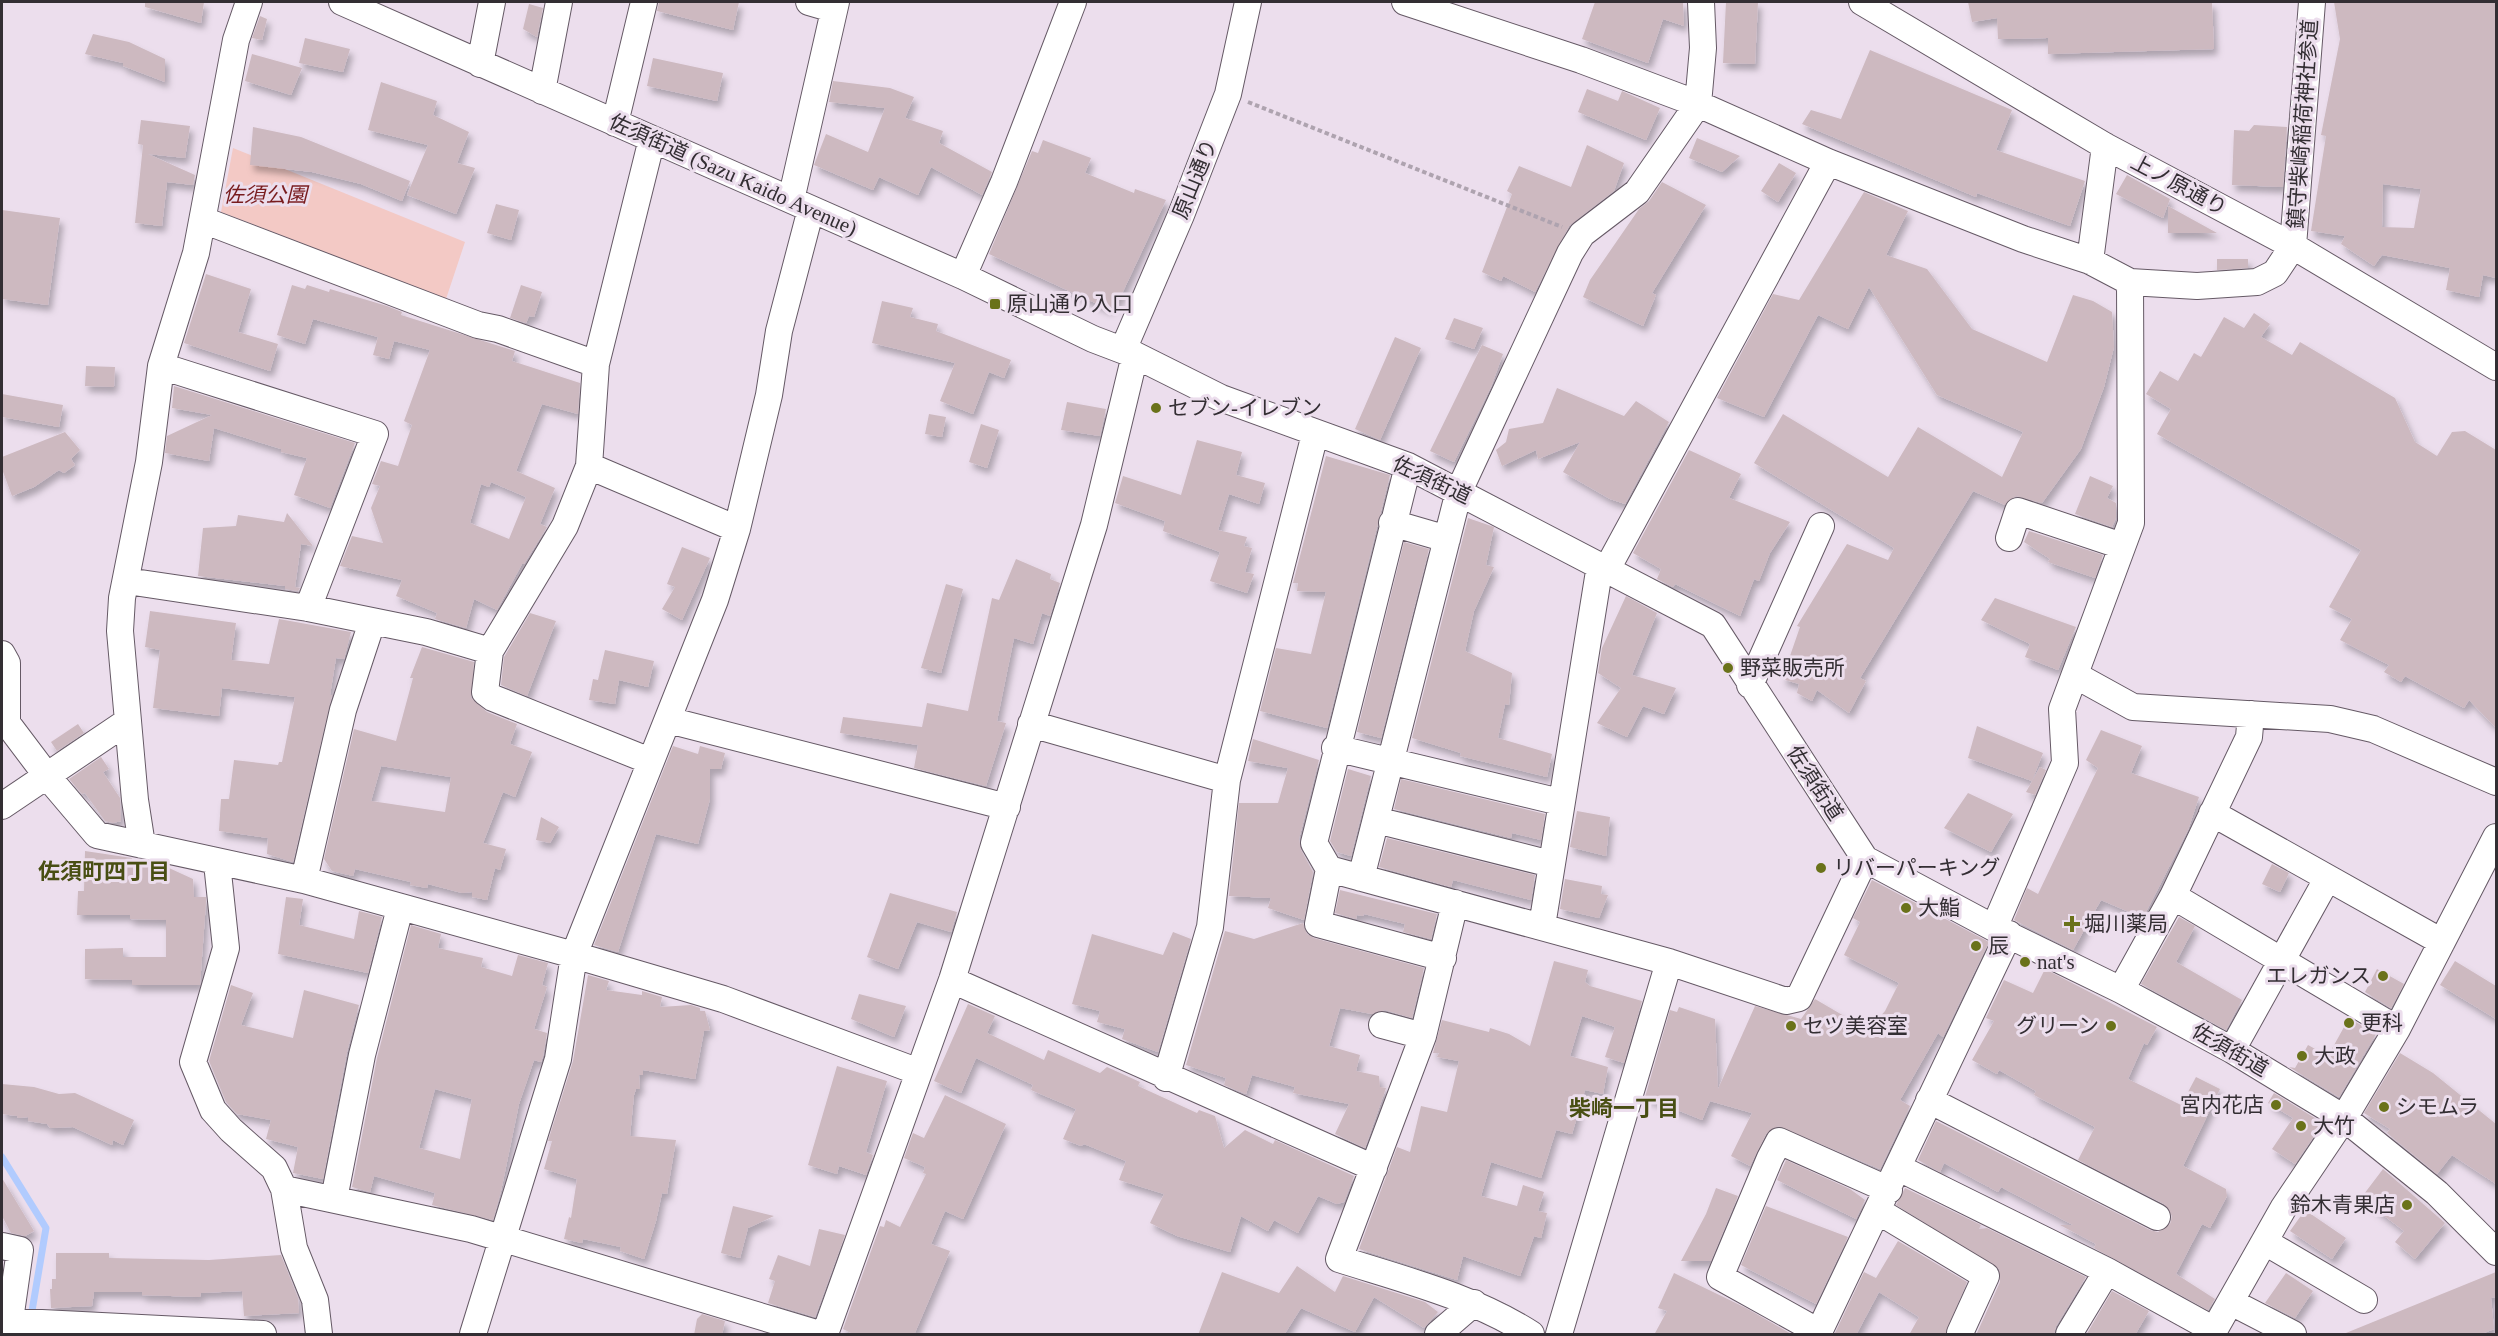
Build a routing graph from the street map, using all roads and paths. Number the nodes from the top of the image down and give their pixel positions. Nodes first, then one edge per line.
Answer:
1 (249, 2) edge
2 (342, 2) edge
3 (492, 2) edge
4 (559, 2) edge
5 (644, 2) edge
6 (809, 2) edge
7 (1073, 2) edge
8 (1248, 2) edge
9 (1405, 2) edge
10 (1701, 2) edge
11 (1862, 2) edge
12 (2312, 2) edge
13 (835, 5) edge
14 (480, 64) junction
15 (542, 91) junction
16 (1228, 94) junction
17 (1698, 104) junction
18 (615, 123) junction
19 (652, 139) junction
20 (2105, 146) junction
21 (1828, 162) junction
22 (801, 205) junction
23 (202, 220) junction
24 (1582, 234) junction
25 (2293, 246) junction
26 (2090, 261) junction
27 (963, 276) junction
28 (2130, 282) junction
29 (1129, 353) junction
30 (596, 364) junction
31 (161, 366) junction
32 (2496, 367) edge
33 (1315, 434) junction
34 (589, 466) junction
35 (1408, 466) junction
36 (1459, 491) junction
37 (1392, 523) junction
38 (1821, 526) dead end
39 (737, 528) junction
40 (2009, 538) dead end
41 (1446, 539) junction
42 (2122, 546) junction
43 (1603, 567) junction
44 (127, 580) junction
45 (308, 608) junction
46 (372, 622) junction
47 (490, 651) junction
48 (2, 654) edge
49 (2075, 675) junction
50 (1750, 685) junction
51 (2251, 714) junction
52 (668, 720) junction
53 (128, 722) junction
54 (1031, 724) junction
55 (1335, 748) junction
56 (1391, 760) junction
57 (650, 761) junction
58 (47, 776) junction
59 (1227, 780) junction
60 (2496, 782) edge
61 (1560, 802) junction
62 (2, 806) edge
63 (1007, 807) junction
64 (2212, 813) junction
65 (1376, 820) junction
66 (2496, 837) edge
67 (142, 845) junction
68 (1865, 859) junction
69 (217, 863) junction
70 (1551, 864) junction
71 (1329, 869) junction
72 (1361, 878) junction
73 (2327, 879) junction
74 (304, 880) junction
75 (2173, 896) junction
76 (1455, 903) junction
77 (400, 908) junction
78 (1542, 926) junction
79 (2002, 931) junction
80 (2442, 942) junction
81 (574, 955) junction
82 (1443, 958) junction
83 (1669, 962) junction
84 (2282, 962) junction
85 (952, 980) junction
86 (2121, 990) junction
87 (1383, 1025) dead end
88 (2397, 1029) junction
89 (1423, 1036) junction
90 (2232, 1050) junction
91 (919, 1072) junction
92 (1166, 1078) junction
93 (1929, 1100) junction
94 (2344, 1118) junction
95 (1374, 1168) junction
96 (284, 1189) junction
97 (1889, 1190) junction
98 (334, 1199) junction
99 (2157, 1217) dead end
100 (502, 1239) junction
101 (2265, 1242) junction
102 (2, 1246) edge
103 (2496, 1252) edge
104 (2107, 1271) junction
105 (2364, 1300) dead end
106 (2231, 1302) junction
107 (1473, 1303) junction
108 (6, 1326) edge
109 (2213, 1332) edge
110 (1819, 1333) edge
111 (1960, 1333) edge
112 (263, 1335) edge
113 (319, 1335) edge
114 (473, 1335) edge
115 (819, 1335) edge
116 (825, 1335) edge
117 (1438, 1335) edge
118 (1531, 1335) edge
119 (1559, 1335) edge
120 (2069, 1335) edge
121 (2293, 1335) edge

1 - 23 street
2 - 14 street, 佐須街道 (Sazu Kaido Avenue)
3 - 14 street
4 - 15 street
5 - 18 street
6 - 13 street
7 - 27 street
8 - 16 street, 原山通り
9 - 17 street
10 - 17 street
11 - 20 street, 上ノ原通り
12 - 25 street, 鎮守柴崎稲荷神社参道
13 - 22 street
14 - 15 street, 佐須街道 (Sazu Kaido Avenue)
15 - 18 street, 佐須街道 (Sazu Kaido Avenue)
16 - 24 path
16 - 29 street, 原山通り
17 - 21 street
17 - 24 street
18 - 19 street, 佐須街道 (Sazu Kaido Avenue)
19 - 22 street, 佐須街道 (Sazu Kaido Avenue)
19 - 30 street
20 - 25 street, 上ノ原通り
20 - 26 street
21 - 26 street
21 - 43 street
22 - 27 street, 佐須街道 (Sazu Kaido Avenue)
22 - 39 street
23 - 30 street
23 - 31 street
24 - 36 street
25 - 28 street
25 - 32 street, 上ノ原通り
26 - 28 street
27 - 29 street, 佐須街道 (Sazu Kaido Avenue)
28 - 42 street
29 - 33 street, 佐須街道
29 - 54 street, 原山通り
30 - 34 street
31 - 44 street
31 - 45 street
33 - 35 street, 佐須街道
33 - 59 street
34 - 39 street
34 - 47 street
35 - 36 street, 佐須街道
35 - 37 street
36 - 41 street
36 - 43 street, 佐須街道
37 - 41 street
37 - 55 street
38 - 50 street
39 - 52 street
40 - 42 street
41 - 56 street
42 - 49 street
43 - 50 street, 佐須街道
43 - 61 street
44 - 45 street
44 - 53 street
45 - 46 street
46 - 47 street
46 - 74 street
47 - 57 street
48 - 58 street
49 - 51 street
49 - 79 street
50 - 68 street, 佐須街道
51 - 60 street
51 - 64 street
52 - 57 street
52 - 63 street
53 - 58 street
53 - 67 street
54 - 59 street
54 - 63 street, 原山通り
55 - 56 street
55 - 71 street
56 - 61 street
56 - 65 street
57 - 81 street
58 - 62 street
58 - 67 street
59 - 92 street
61 - 70 street
63 - 85 street, 原山通り
64 - 73 street
64 - 75 street
65 - 70 street
65 - 72 street
66 - 80 street
67 - 69 street
68 - 79 street, 佐須街道
68 - 83 street
69 - 74 street
69 - 96 street
70 - 78 street
71 - 72 street
71 - 82 street
72 - 76 street
73 - 80 street
73 - 84 street
74 - 77 street
75 - 84 street
75 - 86 street
76 - 78 street
76 - 82 street
77 - 81 street
77 - 98 street
78 - 83 street
79 - 86 street, 佐須街道
79 - 93 street
80 - 88 street
81 - 91 street
81 - 100 street
82 - 89 street
83 - 119 street
84 - 88 street
84 - 90 street
85 - 91 street, 原山通り
85 - 92 street
86 - 90 street, 佐須街道
87 - 89 street
88 - 94 street
89 - 95 street
90 - 94 street, 佐須街道
91 - 116 street, 原山通り
92 - 95 street
93 - 97 street
93 - 99 street
94 - 101 street
94 - 103 street, 佐須街道
95 - 107 street
96 - 98 street
96 - 113 street
97 - 104 street
97 - 110 street
97 - 110 street
97 - 111 street
98 - 100 street
100 - 114 street
100 - 115 street
101 - 105 street
101 - 106 street
102 - 108 street
104 - 109 street
104 - 120 street
106 - 109 street
106 - 121 street
107 - 117 street
107 - 118 street
108 - 112 street

